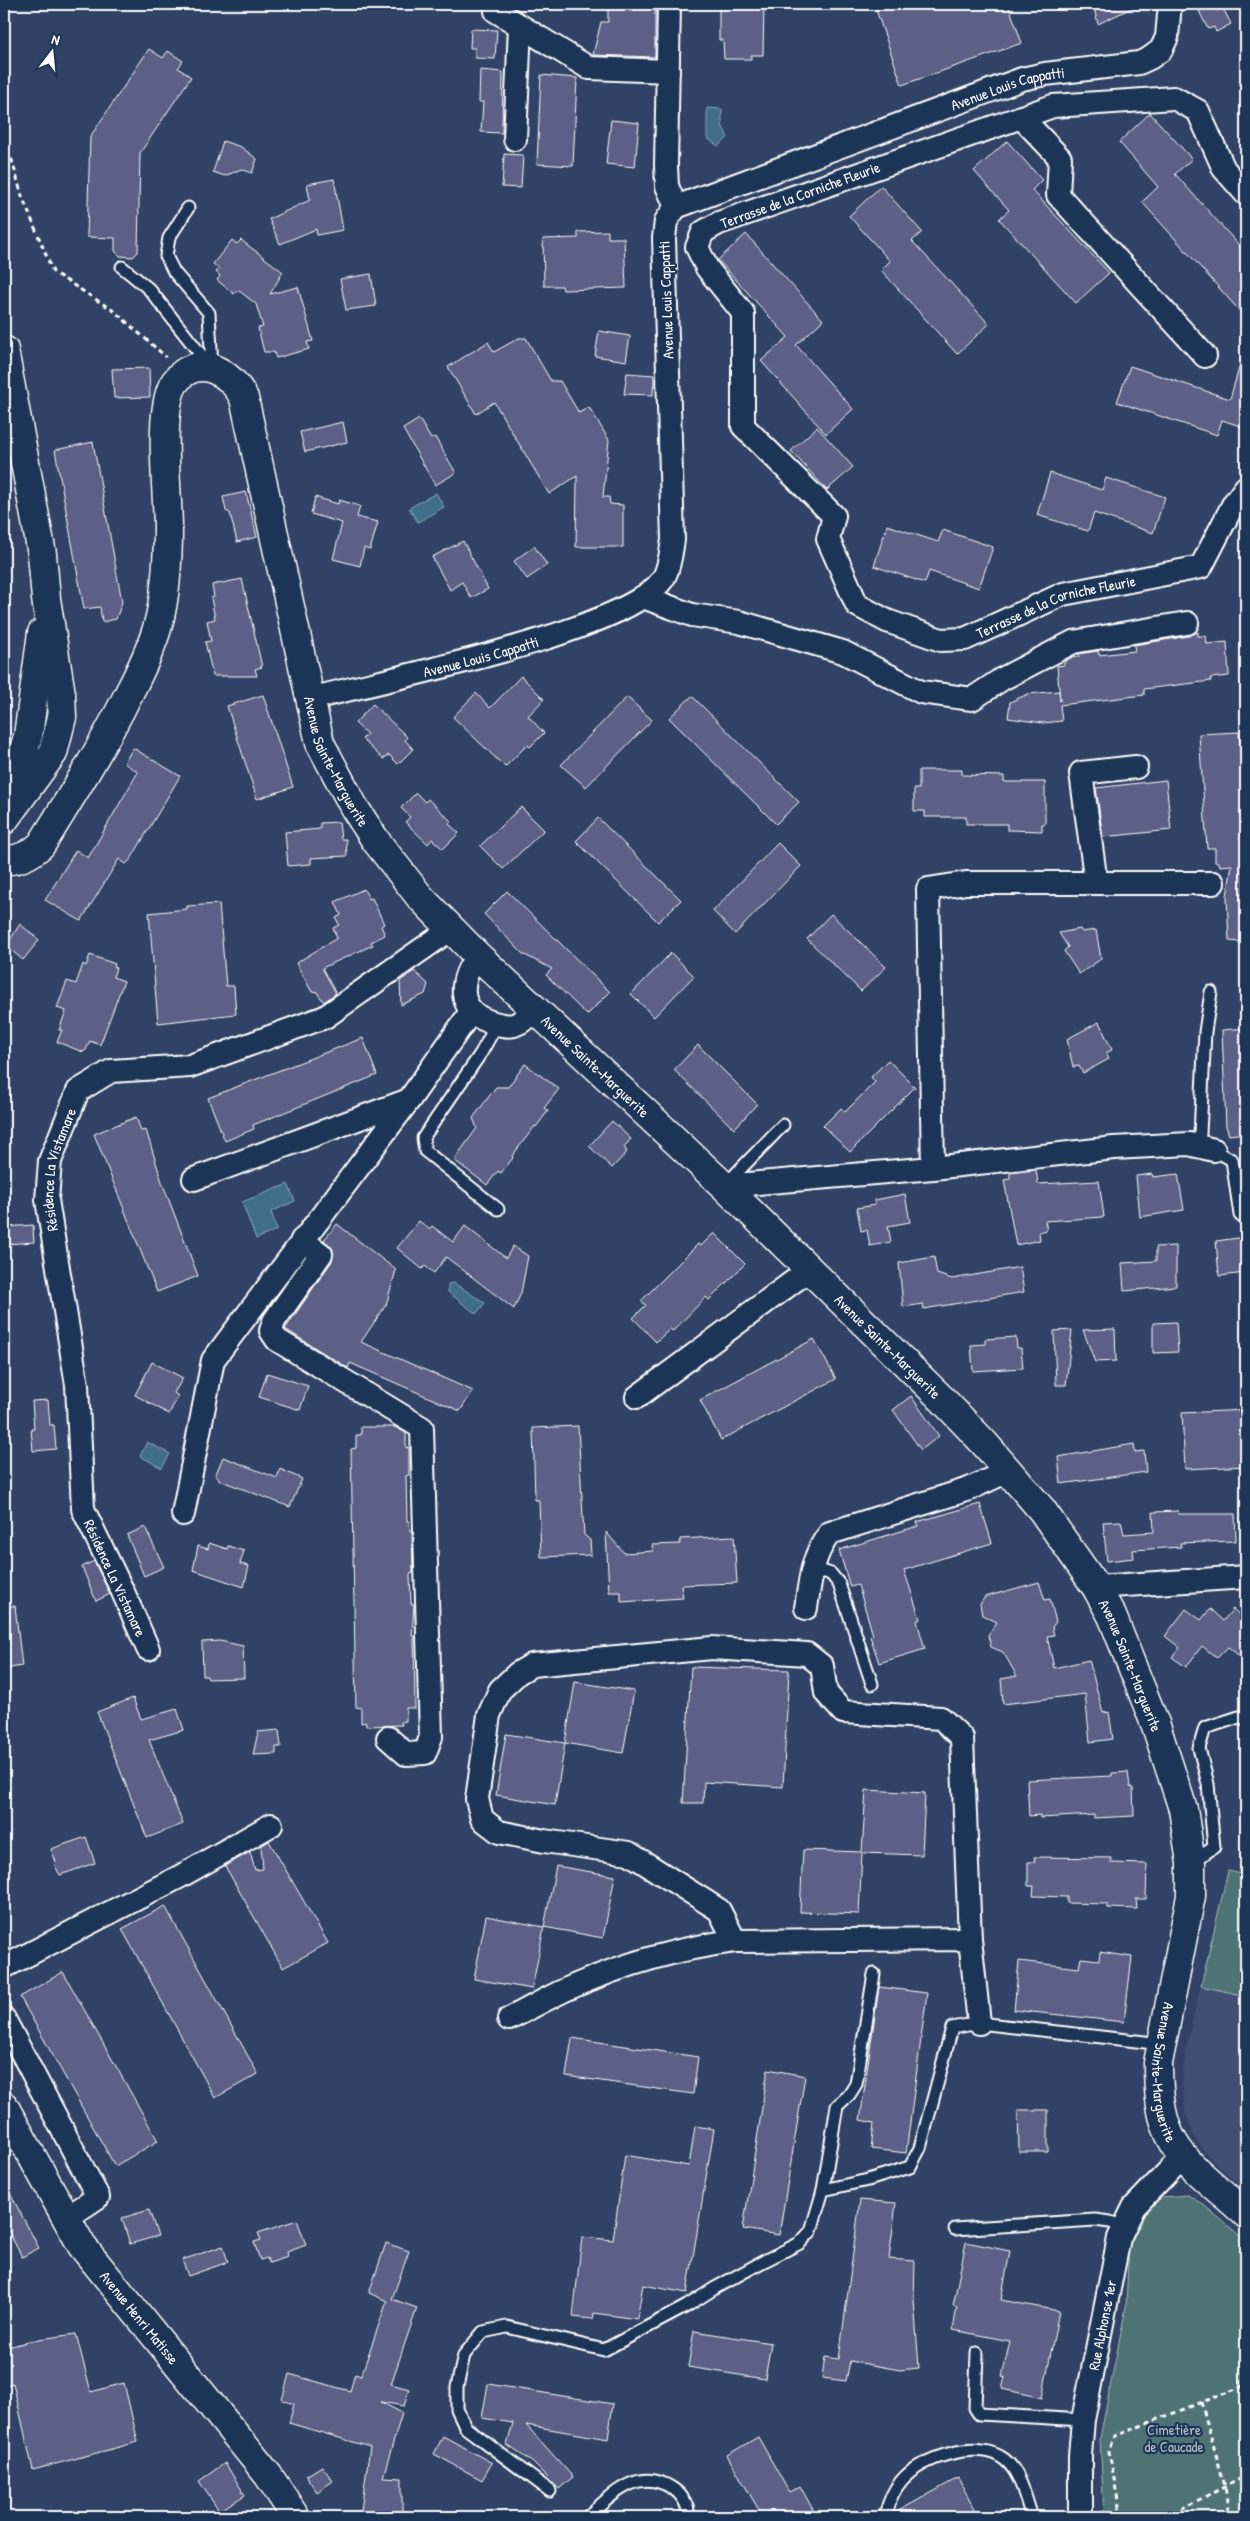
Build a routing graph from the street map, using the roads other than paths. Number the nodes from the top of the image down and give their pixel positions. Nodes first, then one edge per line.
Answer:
1 (496, 4) edge
2 (668, 4) edge
3 (1170, 4) edge
4 (520, 26) junction
5 (668, 71) junction
6 (1021, 117) junction
7 (515, 139) dead end
8 (1246, 194) edge
9 (676, 207) junction
10 (188, 208) dead end
11 (122, 268) dead end
12 (4, 350) edge
13 (1205, 356) dead end
14 (212, 368) junction
15 (1246, 487) edge
16 (643, 597) junction
17 (1187, 624) dead end
18 (48, 693) junction
19 (310, 699) junction
20 (1136, 767) dead end
21 (4, 792) edge
22 (4, 820) edge
23 (4, 860) edge
24 (1096, 883) junction
25 (1214, 883) dead end
26 (451, 929) junction
27 (478, 956) junction
28 (1211, 992) dead end
29 (536, 1009) junction
30 (471, 1012) junction
31 (497, 1024) junction
32 (409, 1100) junction
33 (783, 1125) dead end
34 (1205, 1148) junction
35 (933, 1168) junction
36 (194, 1179) dead end
37 (724, 1186) junction
38 (498, 1209) dead end
39 (1246, 1220) edge
40 (302, 1240) junction
41 (810, 1270) junction
42 (636, 1397) dead end
43 (1008, 1472) junction
44 (183, 1514) dead end
45 (813, 1568) junction
46 (1246, 1577) edge
47 (1096, 1587) junction
48 (806, 1608) dead end
49 (148, 1649) dead end
50 (872, 1684) dead end
51 (1246, 1719) edge
52 (388, 1738) dead end
53 (271, 1825) dead end
54 (1191, 1863) junction
55 (970, 1939) junction
56 (735, 1940) junction
57 (4, 1967) edge
58 (874, 1974) dead end
59 (4, 2018) edge
60 (509, 2019) dead end
61 (979, 2023) junction
62 (1162, 2044) junction
63 (4, 2106) edge
64 (1183, 2156) junction
65 (823, 2190) junction
66 (1246, 2214) edge
67 (65, 2219) junction
68 (1124, 2226) junction
69 (955, 2228) dead end
70 (977, 2353) dead end
71 (1083, 2420) junction
72 (550, 2491) dead end
73 (296, 2517) edge
74 (587, 2517) edge
75 (689, 2517) edge
76 (885, 2517) edge
77 (1032, 2517) edge
78 (1080, 2517) edge

1 - 4 street
2 - 5 street
3 - 9 street, Avenue Louis Cappatti
4 - 5 street
4 - 7 street
5 - 9 street
6 - 8 street, Terrasse de la Corniche Fleurie
6 - 13 street
6 - 15 street, Terrasse de la Corniche Fleurie
9 - 16 street, Avenue Louis Cappatti
10 - 14 lane
11 - 14 lane
12 - 18 street
14 - 19 street, Avenue Sainte-Marguerite
14 - 23 street
16 - 17 street
16 - 19 street, Avenue Louis Cappatti
18 - 21 street
18 - 22 street
19 - 26 street, Avenue Sainte-Marguerite
20 - 24 street
24 - 25 street
24 - 35 street
26 - 27 street, Avenue Sainte-Marguerite
26 - 49 street, Résidence La Vistamare
27 - 29 street, Avenue Sainte-Marguerite
27 - 30 street
28 - 34 lane
29 - 31 street
29 - 37 street, Avenue Sainte-Marguerite
30 - 31 street
30 - 32 street
31 - 38 lane
32 - 36 street
32 - 40 street
33 - 37 lane
34 - 35 street
34 - 39 lane
35 - 37 street
37 - 41 street, Avenue Sainte-Marguerite
40 - 44 street
40 - 52 street
41 - 42 street
41 - 43 street, Avenue Sainte-Marguerite
43 - 45 street
43 - 47 street, Avenue Sainte-Marguerite
45 - 48 street
45 - 50 lane
46 - 47 street
47 - 54 street, Avenue Sainte-Marguerite
51 - 54 lane
53 - 57 street
54 - 62 street, Avenue Sainte-Marguerite
55 - 56 street
55 - 56 street
55 - 61 street
56 - 60 street
58 - 65 lane
59 - 67 street
61 - 62 lane
61 - 65 lane
62 - 64 street, Avenue Sainte-Marguerite
63 - 67 street, Avenue Henri Matisse
64 - 66 street, Avenue Sainte-Marguerite
64 - 68 street, Rue Alphonse 1er
65 - 72 lane
67 - 73 street, Avenue Henri Matisse
68 - 69 lane
68 - 71 street, Rue Alphonse 1er
70 - 71 lane
71 - 78 street, Rue Alphonse 1er
74 - 75 lane
76 - 77 lane

